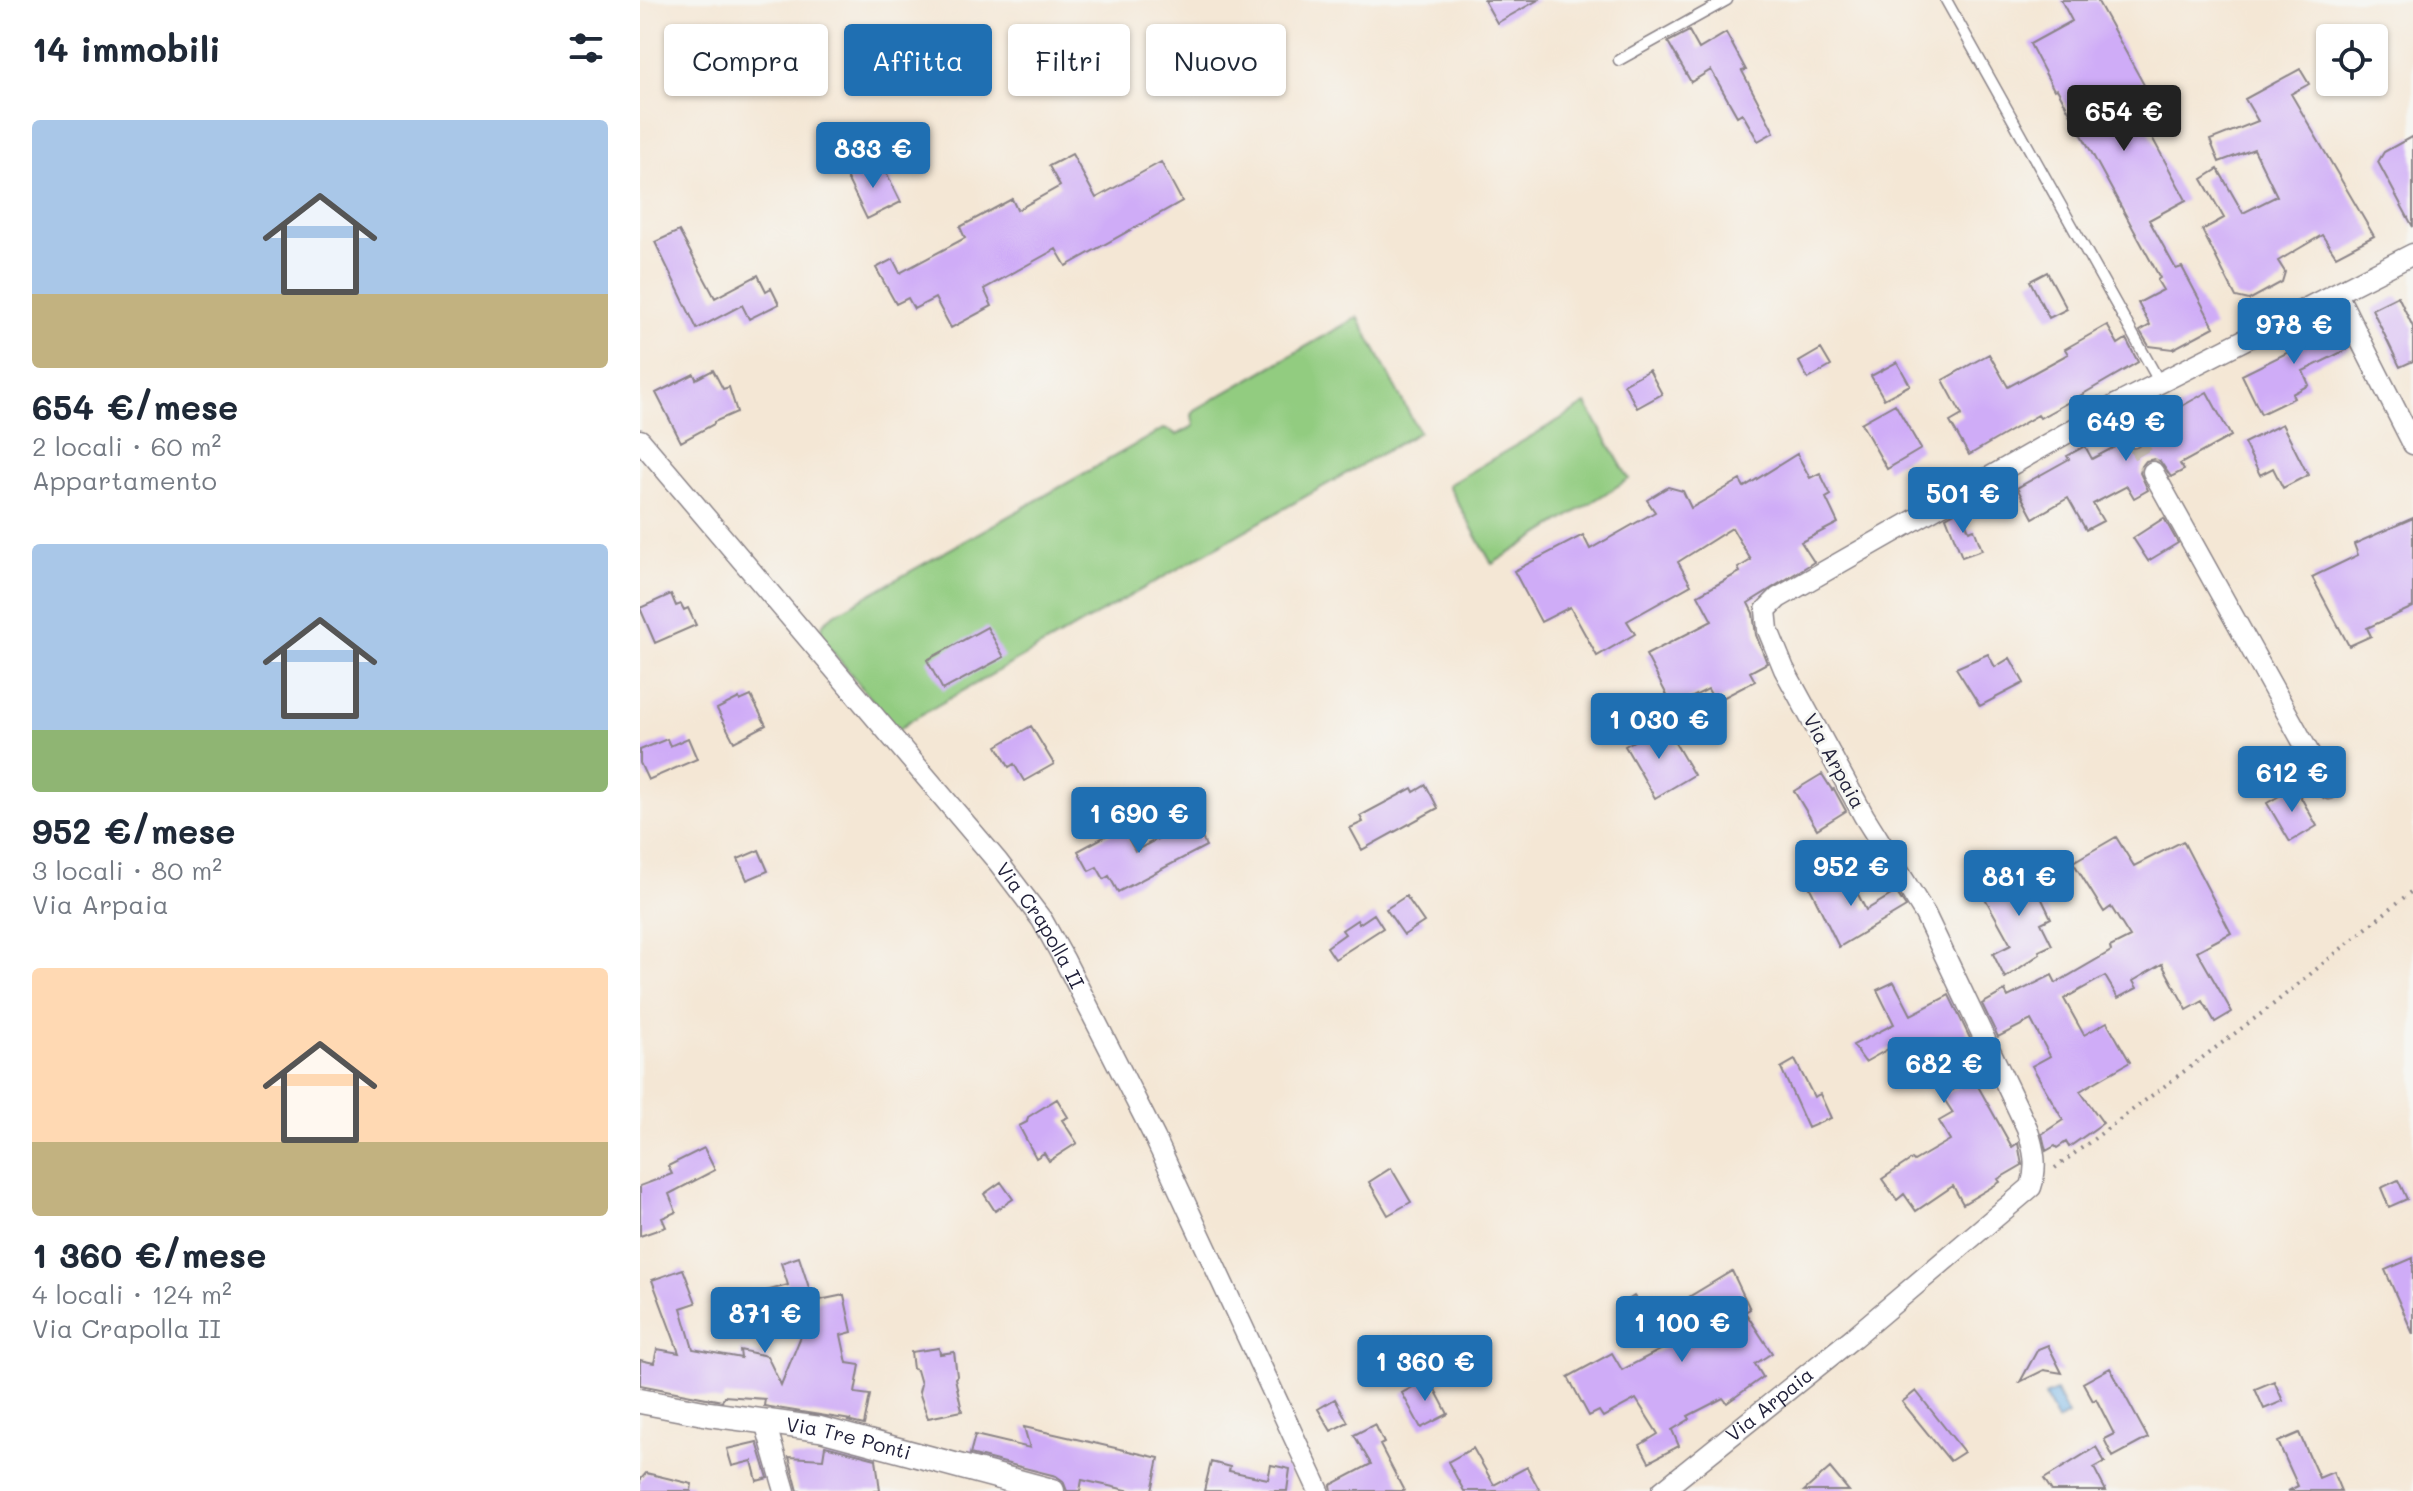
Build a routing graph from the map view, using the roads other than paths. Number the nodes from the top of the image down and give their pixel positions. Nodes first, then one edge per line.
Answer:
1 (1727, 0) edge
2 (1946, 0) edge
3 (1619, 60) dead end
4 (2413, 254) edge
5 (2337, 294) junction
6 (2160, 383) junction
7 (2116, 405) junction
8 (2133, 437) tunnel mouth
9 (640, 440) edge
10 (2413, 444) edge
11 (2153, 472) tunnel mouth
12 (2329, 789) dead end
13 (640, 1401) edge
14 (765, 1422) junction
15 (785, 1491) edge
16 (1052, 1491) edge
17 (1319, 1491) edge
18 (1662, 1491) edge

1 - 3 lane
2 - 6 lane
4 - 5 street, Via Arpaia
5 - 6 street, Via Arpaia
5 - 10 street
6 - 7 street, Via Arpaia
7 - 8 street
7 - 18 street, Via Arpaia
9 - 17 street, Via Crapolla II
11 - 12 street
13 - 14 street, Via Tre Ponti
14 - 15 street
14 - 16 street, Via Tre Ponti

